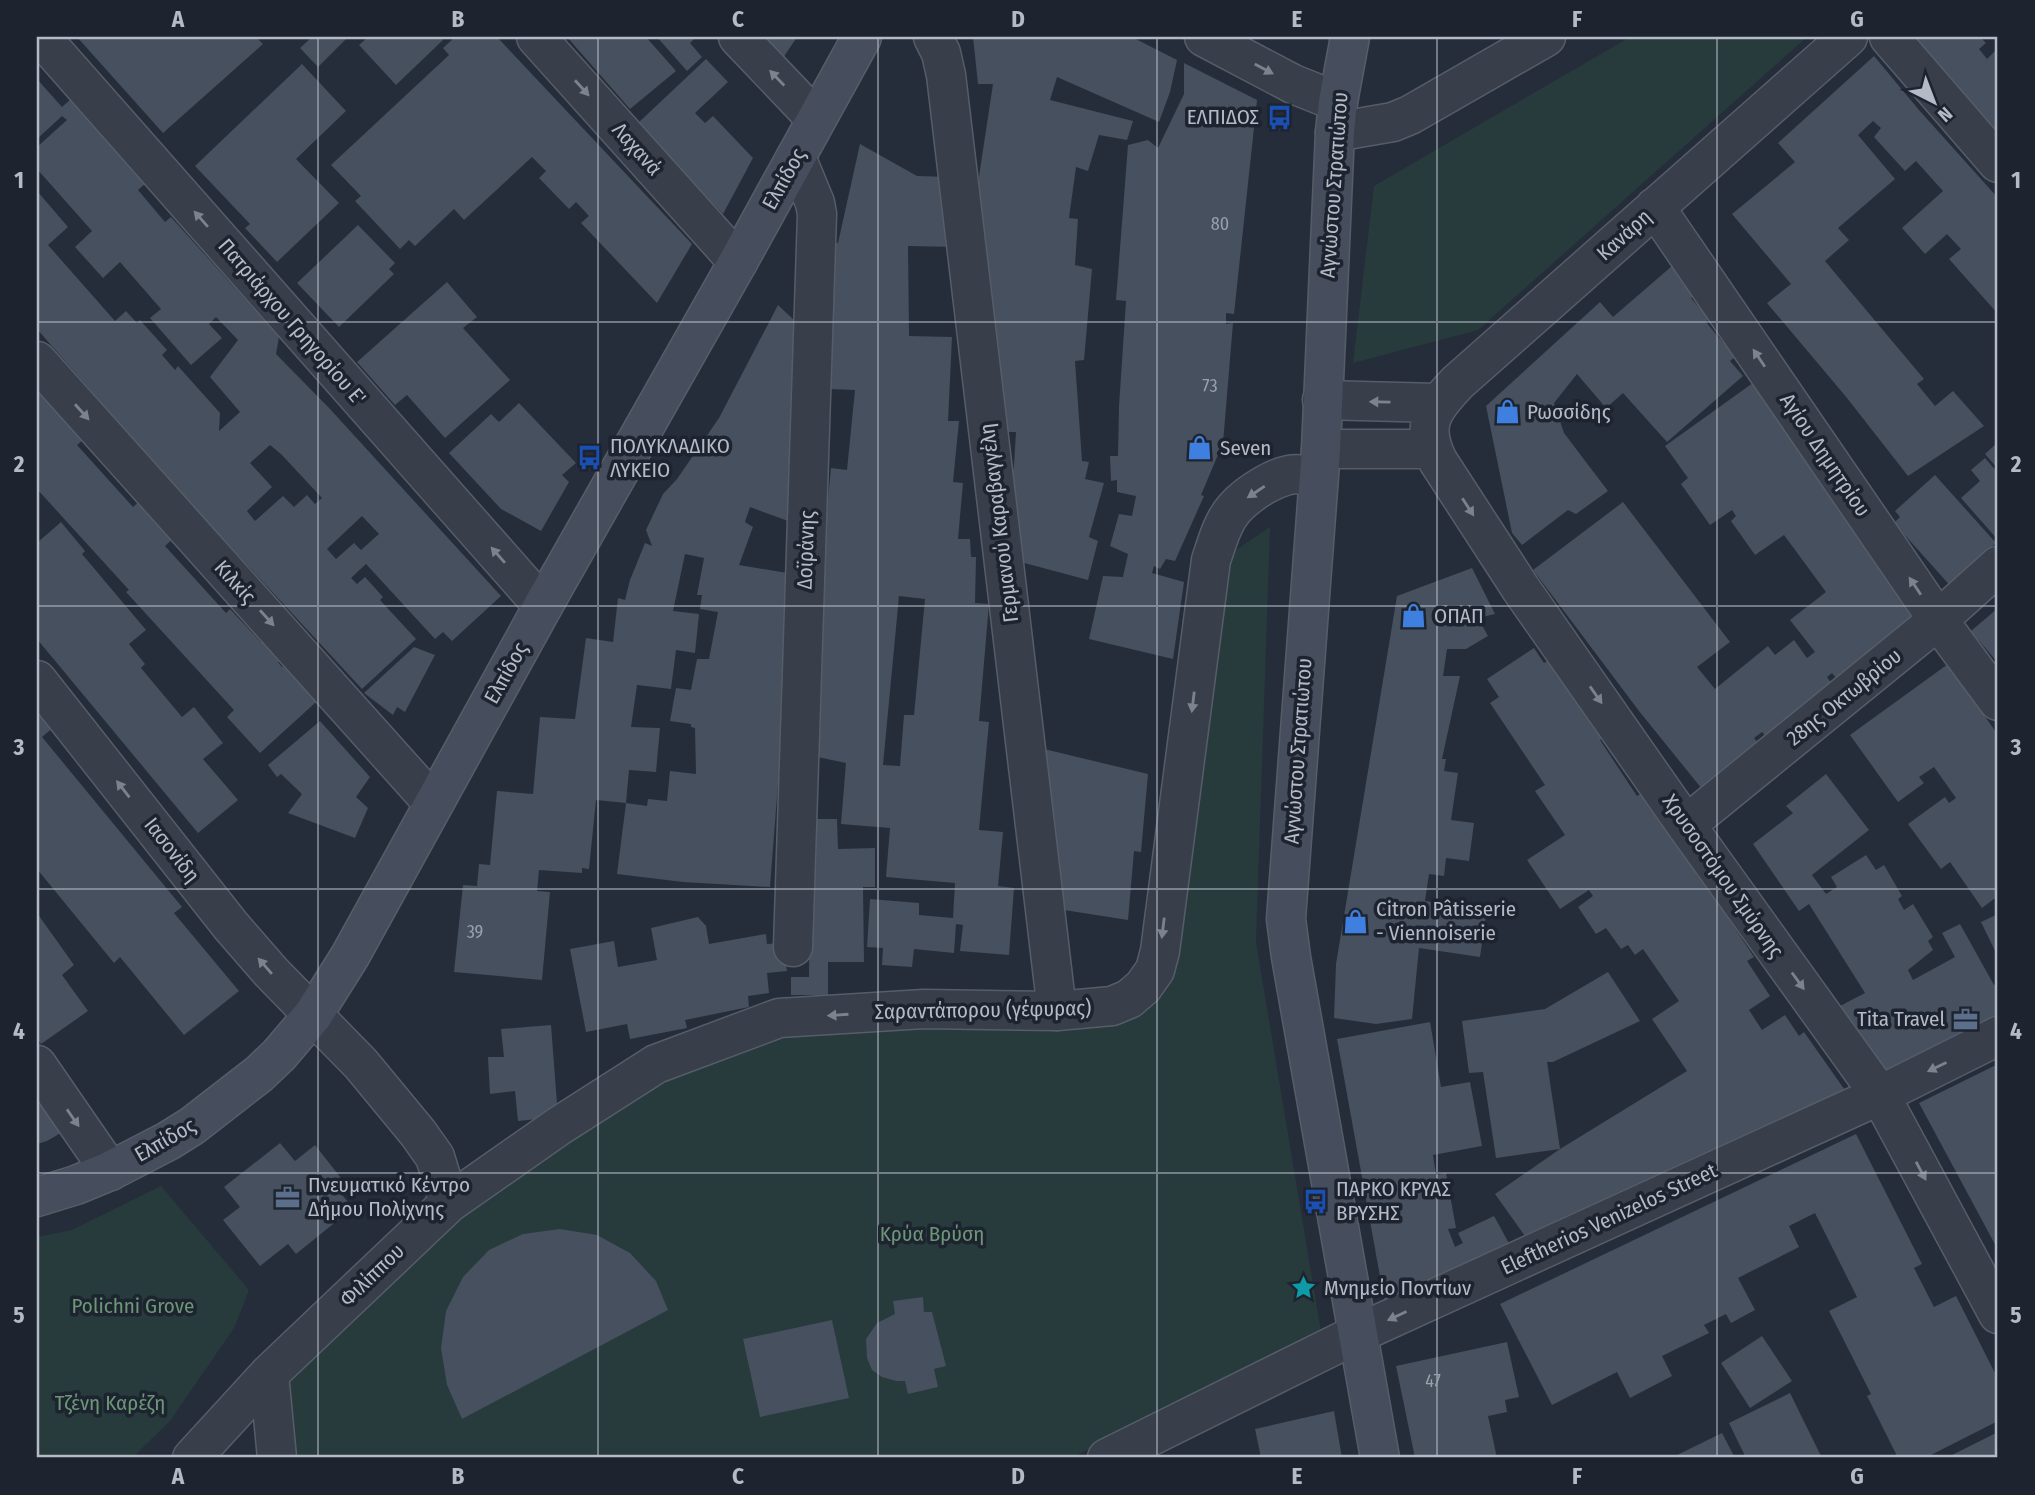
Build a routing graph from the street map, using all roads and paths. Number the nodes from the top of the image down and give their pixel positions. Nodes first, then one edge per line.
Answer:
1 (41, 37) edge
2 (536, 37) edge
3 (738, 37) edge
4 (862, 37) edge
5 (933, 37) edge
6 (1204, 37) edge
7 (1350, 37) edge
8 (1546, 37) edge
9 (1848, 37) edge
10 (1889, 37) edge
11 (1336, 117) junction
12 (816, 119) junction
13 (796, 157) junction
14 (1998, 163) edge
15 (1655, 207) junction
16 (738, 262) junction
17 (37, 362) edge
18 (1322, 400) junction
19 (1438, 403) junction
20 (1432, 449) junction
21 (1319, 465) junction
22 (1998, 566) edge
23 (543, 606) junction
24 (1938, 620) junction
25 (37, 680) edge
26 (1998, 701) edge
27 (433, 803) junction
28 (1686, 825) junction
29 (793, 947) dead end
30 (1057, 1011) junction
31 (313, 1015) junction
32 (1998, 1037) edge
33 (37, 1065) edge
34 (1880, 1095) junction
35 (110, 1171) junction
36 (37, 1197) edge
37 (449, 1203) junction
38 (1998, 1314) edge
39 (1357, 1334) junction
40 (269, 1374) junction
41 (195, 1458) edge
42 (277, 1458) edge
43 (1107, 1458) edge
44 (1380, 1458) edge

23 -> 1 street, Πατριάρχου Γρηγορίου Ε'
2 -> 16 street, Λαχανά
12 -> 3 street
4 - 12 main road, Ελπίδος
5 - 30 street, Γερμανού Καραβαγγέλη
6 -> 11 street
7 - 11 main road, Αγνώστου Στρατιώτου
8 - 11 street
9 - 15 street, Κανάρη
10 - 14 street
11 - 18 main road, Αγνώστου Στρατιώτου
12 - 13 main road, Ελπίδος
13 - 16 main road, Ελπίδος
13 - 29 street, Δοϊράνης
15 - 19 street, Κανάρη
24 -> 15 street, Αγίου Δημητρίου
16 - 23 main road, Ελπίδος
17 -> 27 street, Κιλκίς
19 -> 18 street
18 - 21 main road, Αγνώστου Στρατιώτου
19 - 20 street
20 - 21 street, Σαραντάπορου (γέφυρας)
20 -> 28 street, Χρυσοστόμου Σμύρνης
21 -> 30 street, Σαραντάπορου (γέφυρας)
21 - 39 main road, Αγνώστου Στρατιώτου
22 - 24 street, 28ης Οκτωβρίου
23 - 27 main road, Ελπίδος
24 - 26 street, Αγίου Δημητρίου
24 - 28 street, 28ης Οκτωβρίου
31 -> 25 street, Ιασoνίδη
27 - 31 main road, Ελπίδος
28 -> 34 street, Χρυσοστόμου Σμύρνης
30 -> 37 street, Σαραντάπορου (γέφυρας)
31 - 35 main road, Ελπίδος
31 - 37 street
32 -> 34 street, Eleftherios Venizelos Street
33 -> 35 street
34 -> 38 street, Χρυσοστόμου Σμύρνης
34 -> 39 street, Eleftherios Venizelos Street
35 - 36 main road, Ελπίδος
37 - 40 street, Φιλίππου
39 - 43 street, Eleftherios Venizelos Street
39 - 44 main road, Αγνώστου Στρατιώτου
40 - 41 street, Φιλίππου
40 - 42 street

